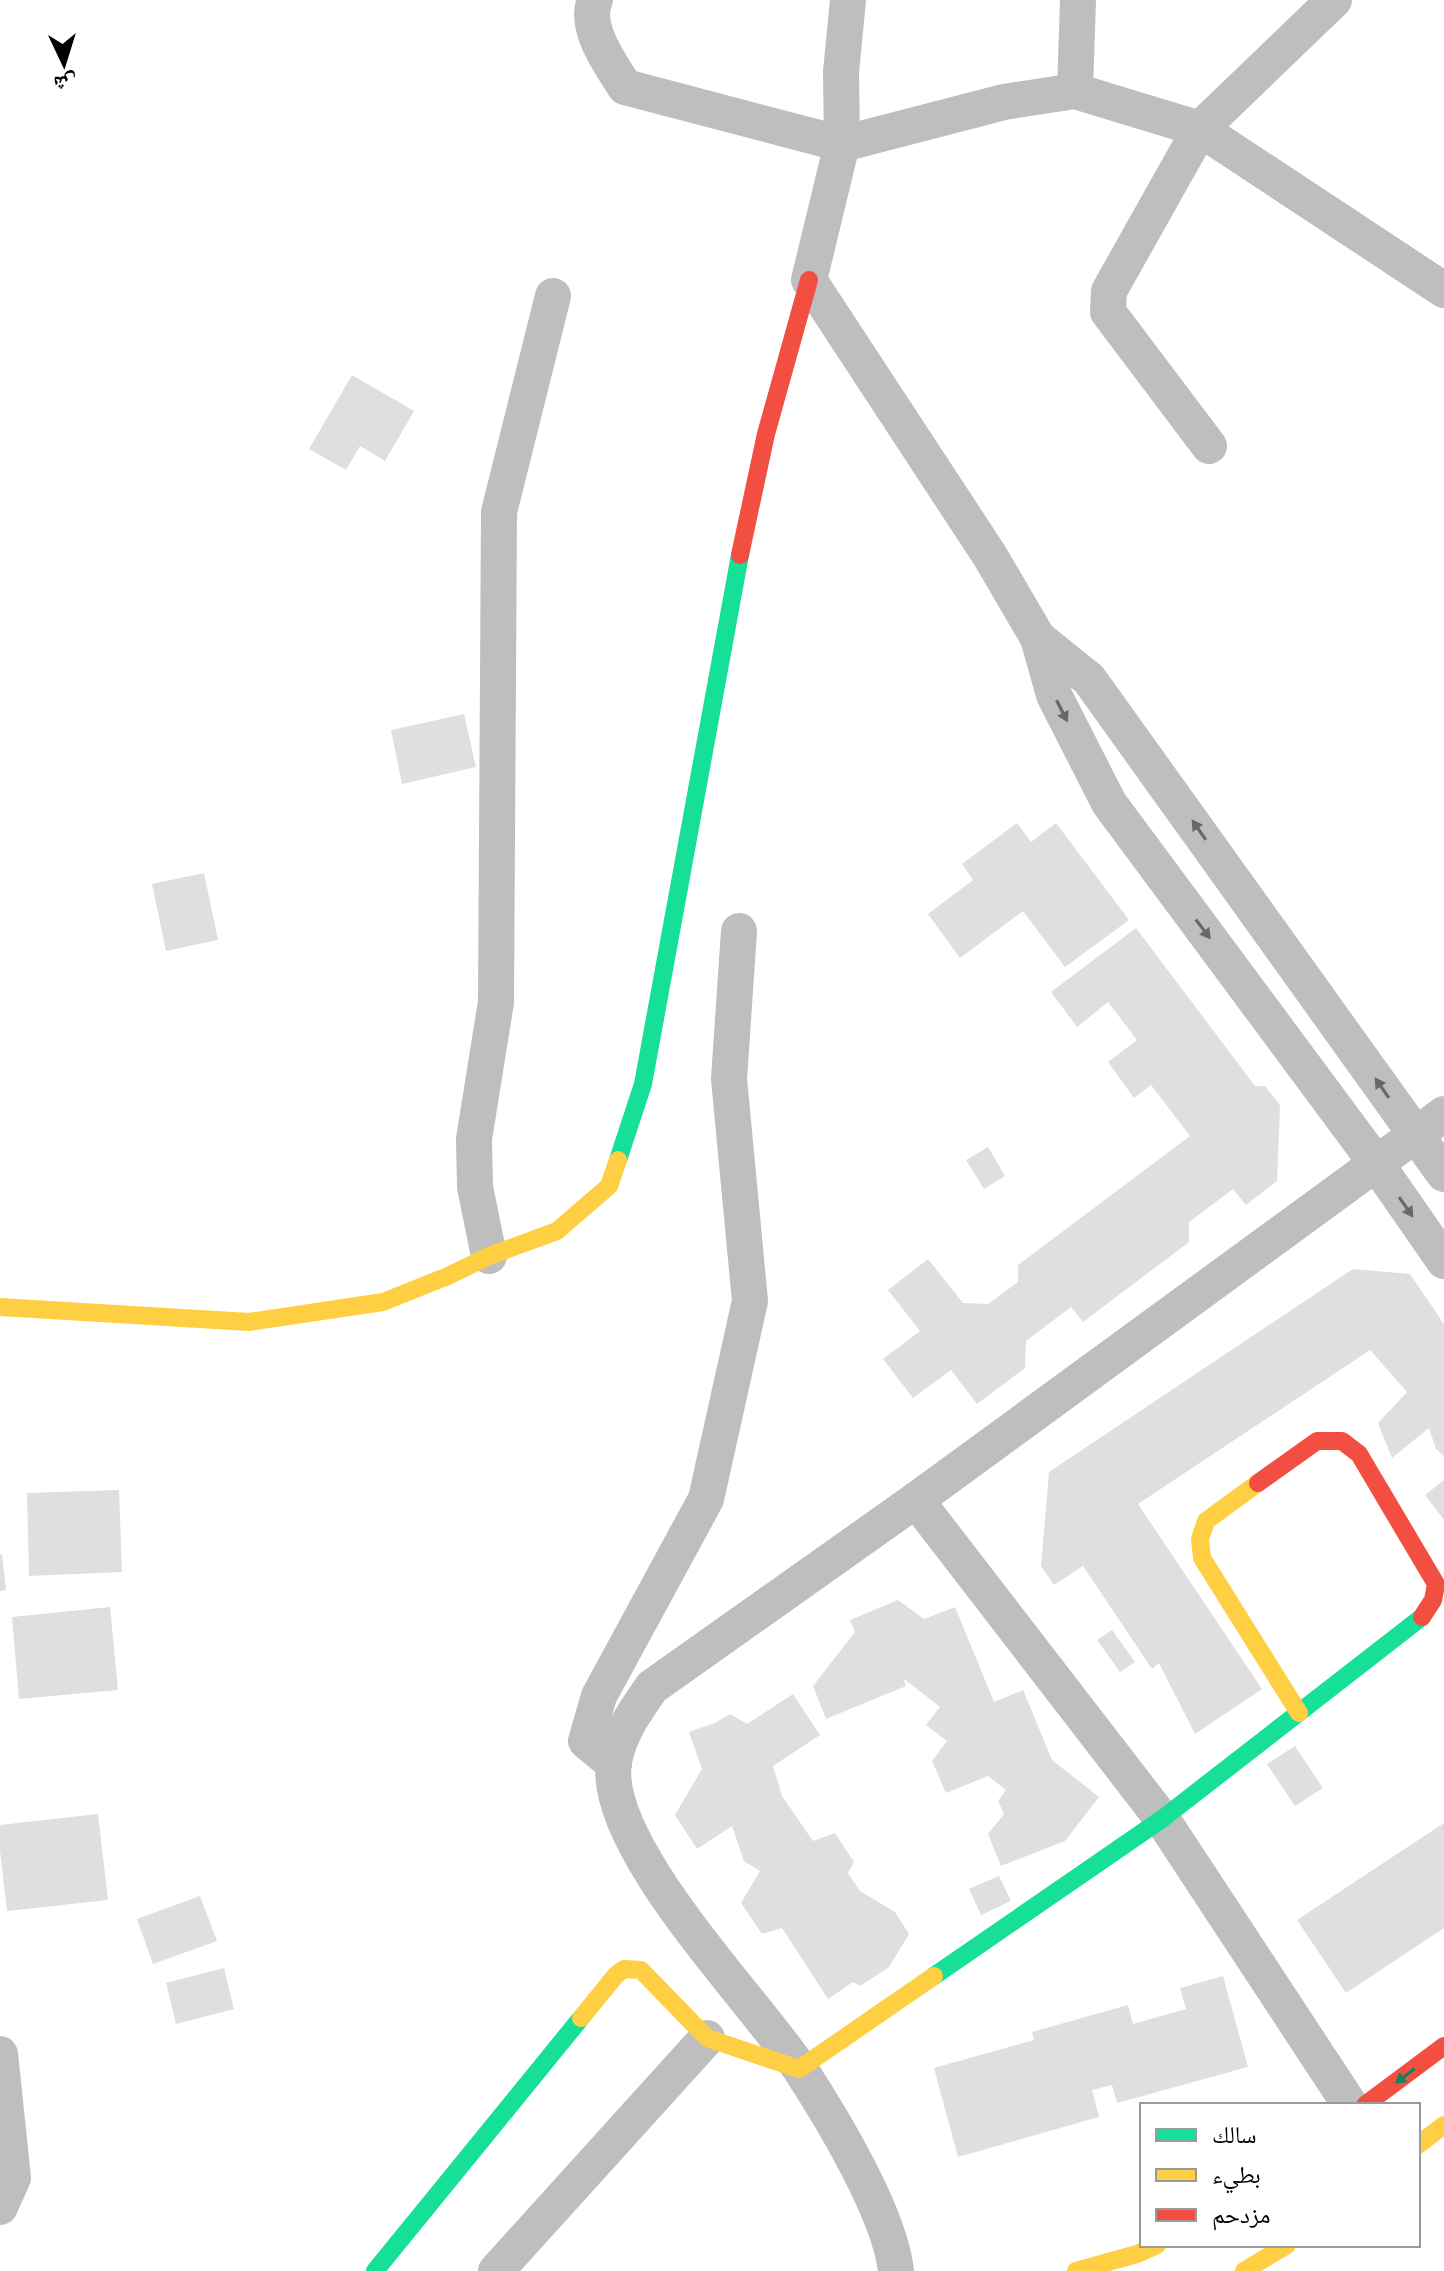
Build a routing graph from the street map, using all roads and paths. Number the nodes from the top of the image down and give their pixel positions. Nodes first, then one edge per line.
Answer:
1 (595, 0) edge
2 (848, 0) edge
3 (1078, 0) edge
4 (1334, 0) edge
5 (1075, 91) junction
6 (1200, 129) junction
7 (842, 144) junction
8 (809, 280) junction
9 (1444, 290) edge
10 (553, 296) dead end
11 (1209, 446) dead end
12 (1038, 638) junction
13 (739, 931) dead end
14 (1430, 1124) edge
15 (1376, 1163) junction
16 (1444, 1174) edge
17 (489, 1256) junction
18 (1444, 1261) edge
19 (0, 1307) edge
20 (916, 1500) junction
21 (1299, 1713) junction
22 (614, 1764) junction
23 (1162, 1819) junction
24 (707, 2038) junction
25 (1444, 2046) edge
26 (0, 2054) edge
27 (799, 2069) junction
28 (1349, 2103) edge
29 (1368, 2103) edge
30 (1444, 2125) edge
31 (1420, 2143) edge
32 (0, 2207) edge
33 (1153, 2247) edge
34 (1284, 2247) edge
35 (375, 2271) edge
36 (496, 2271) edge
37 (896, 2271) edge
38 (1076, 2271) edge
39 (1244, 2271) edge

1 - 7 street
2 - 7 street
3 - 5 street
4 - 6 street
5 - 6 street
5 - 7 street
6 - 9 street
6 - 11 street
7 - 8 street
8 - 12 street
8 - 17 street
10 - 17 street
14 -> 12 street
12 -> 15 street
13 - 22 street
14 - 15 street
14 - 16 street
15 -> 18 street
15 - 20 street
17 - 19 street
20 - 22 street
20 - 23 street
21 - 21 street
21 - 23 street
22 - 27 street
23 - 27 street
23 - 28 street
24 - 27 street
24 - 35 street
24 - 36 street
25 -> 29 street
26 - 32 street
27 - 37 street
30 - 31 street
33 - 38 street
34 - 39 street

